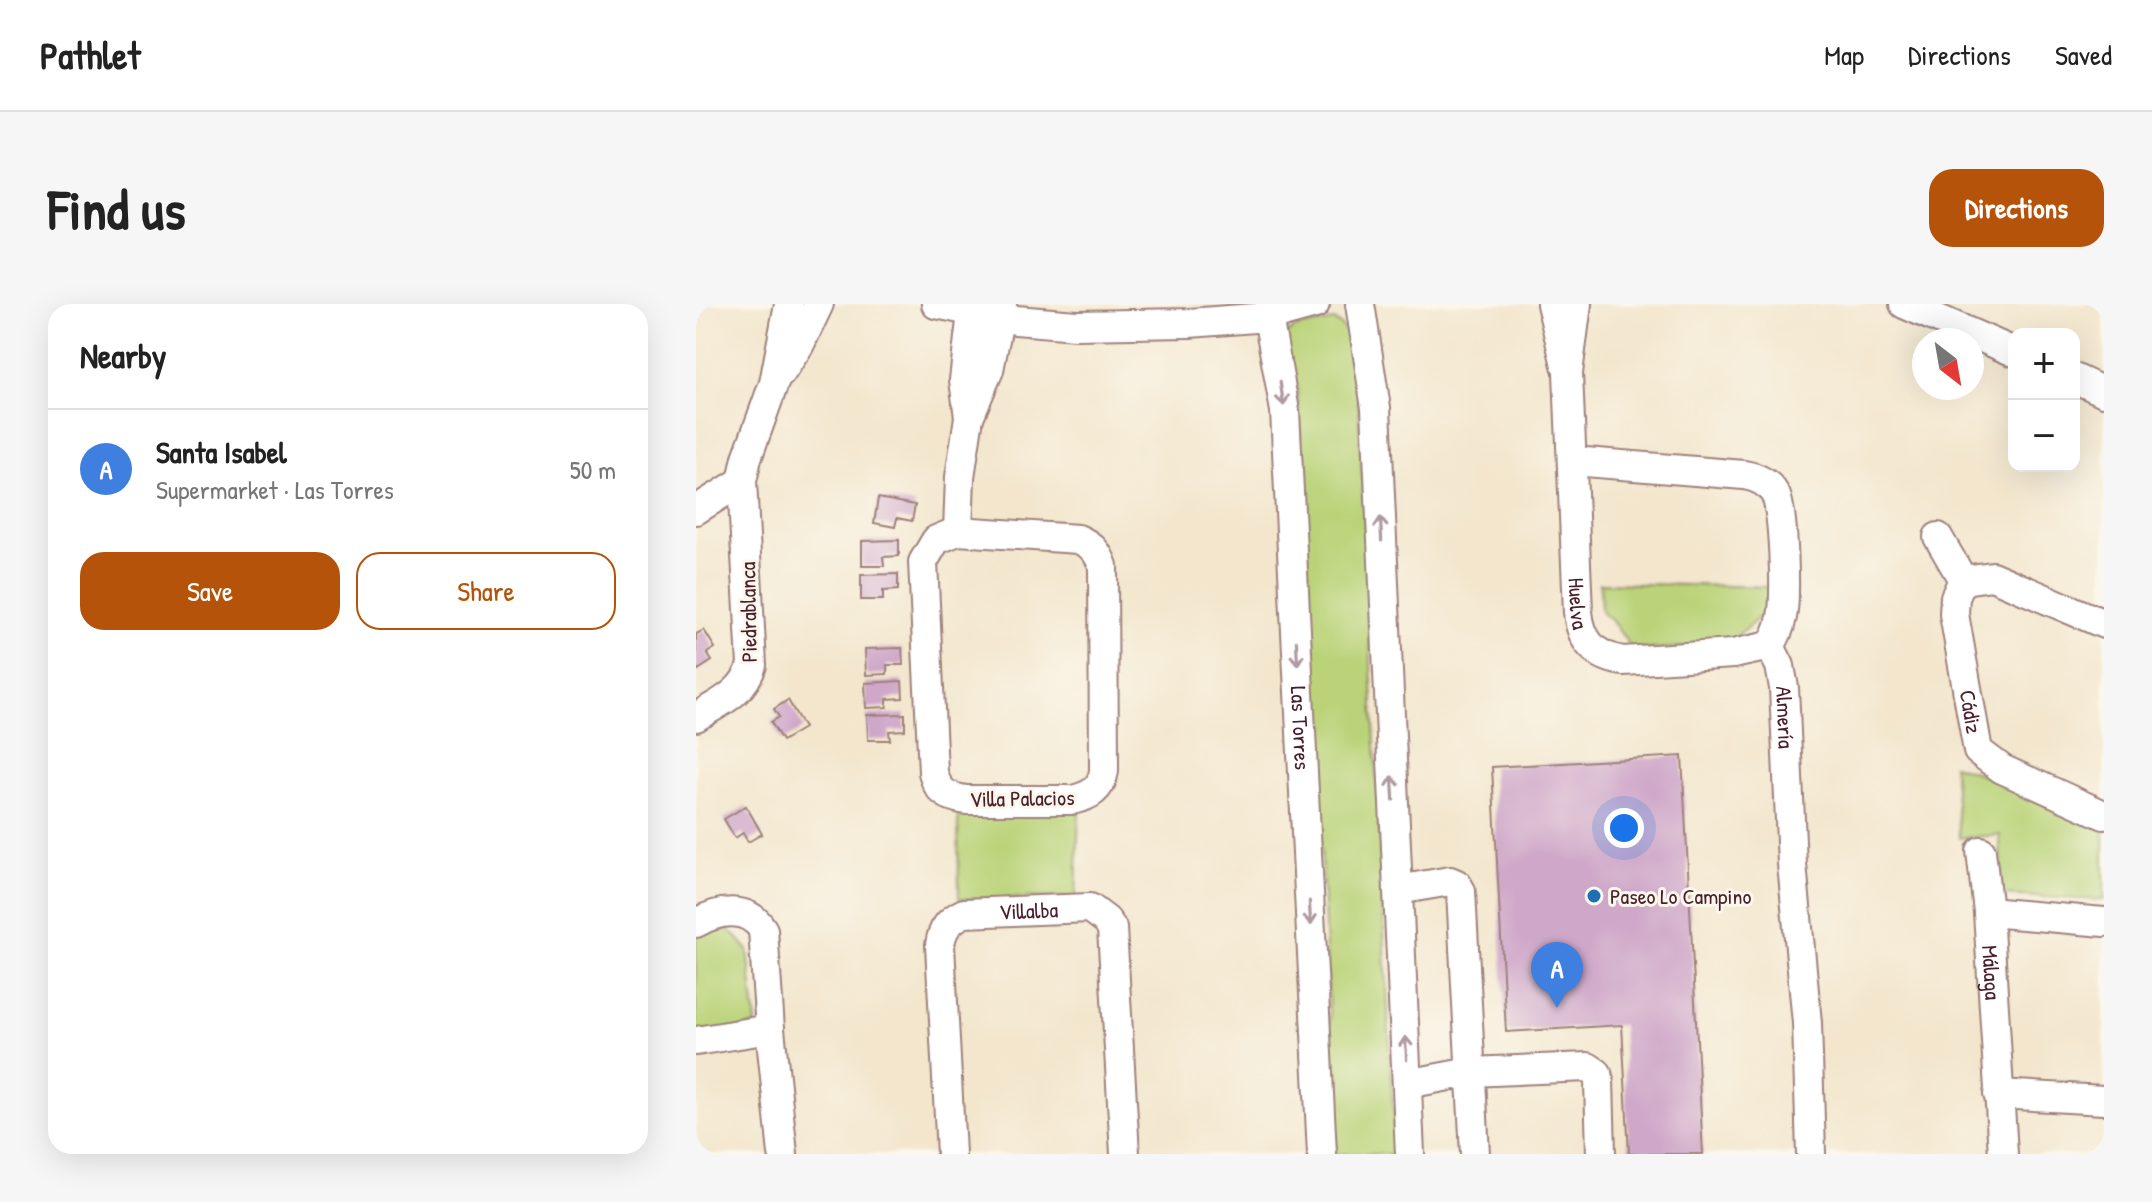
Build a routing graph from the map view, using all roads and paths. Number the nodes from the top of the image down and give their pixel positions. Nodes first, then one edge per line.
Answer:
1 (789, 304) edge
2 (819, 304) edge
3 (936, 304) edge
4 (1315, 304) edge
5 (1360, 304) edge
6 (1551, 304) edge
7 (1577, 304) edge
8 (1904, 304) edge
9 (1269, 310) edge
10 (991, 311) edge
11 (1033, 313) edge
12 (2008, 349) edge
13 (1568, 373) junction
14 (2080, 381) edge
15 (774, 383) junction
16 (2104, 392) edge
17 (1573, 461) junction
18 (742, 481) junction
19 (696, 510) edge
20 (958, 531) junction
21 (1938, 537) dead end
22 (1963, 580) junction
23 (2104, 624) edge
24 (1770, 646) junction
25 (696, 717) edge
26 (2104, 815) edge
27 (1981, 851) dead end
28 (1398, 890) junction
29 (1988, 912) junction
30 (2104, 922) edge
31 (696, 923) edge
32 (770, 1029) junction
33 (696, 1041) edge
34 (1470, 1072) junction
35 (1407, 1084) junction
36 (1998, 1094) junction
37 (2104, 1100) edge
38 (783, 1154) edge
39 (951, 1154) edge
40 (1125, 1154) edge
41 (1322, 1154) edge
42 (1410, 1154) edge
43 (1475, 1154) edge
44 (1601, 1154) edge
45 (1811, 1154) edge
46 (2003, 1154) edge

1 - 15 street, Piedrablanca
2 - 15 street, Piedrablanca
3 - 10 street
4 - 9 street
28 -> 5 street
6 - 13 street, Huelva
7 - 13 street, Huelva
8 - 12 street
9 - 11 street
9 -> 41 street, Las Torres
10 - 11 street
10 - 20 street
13 - 17 street, Huelva
14 - 16 street
15 - 18 street, Piedrablanca
17 - 24 street
17 - 24 street, Huelva
18 - 19 street
18 - 25 street, Piedrablanca
20 - 20 street, Villa Palacios
21 - 22 street
22 - 23 street
22 - 26 street, Cádiz
24 - 45 street, Almería
27 - 29 street, Málaga
28 - 34 street
35 -> 28 street
29 - 30 street
29 - 36 street, Málaga
31 - 32 street
32 - 33 street
32 - 38 street
34 - 35 street
34 - 43 street
34 - 44 street
35 - 42 street
36 - 37 street
36 - 46 street, Málaga
39 - 40 street, Villalba

